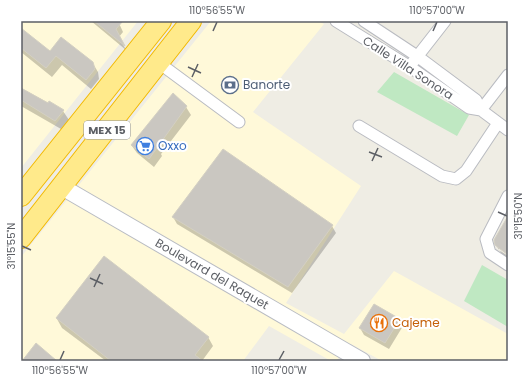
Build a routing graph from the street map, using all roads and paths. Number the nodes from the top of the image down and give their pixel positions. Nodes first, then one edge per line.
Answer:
1 (161, 21) edge
2 (191, 21) edge
3 (336, 21) edge
4 (364, 21) edge
5 (445, 21) edge
6 (418, 56) junction
7 (159, 63) junction
8 (410, 67) junction
9 (508, 75) edge
10 (482, 110) junction
11 (239, 122) dead end
12 (498, 123) junction
13 (359, 126) dead end
14 (508, 130) edge
15 (62, 187) junction
16 (21, 196) edge
17 (508, 196) edge
18 (21, 238) edge
19 (508, 266) edge
20 (362, 361) edge

1 - 16 highway, MEX 15
2 - 7 highway, MEX 15
3 - 8 street, Calle Villa Sonora
4 - 6 street, Calle Villa Sonora
5 - 6 street
6 - 8 street
6 - 10 street, Calle Villa Sonora
7 - 11 street
7 - 15 highway, MEX 15
8 - 10 street, Calle Villa Sonora
9 - 10 street
10 - 12 street, Calle Villa Sonora
12 - 13 street
12 - 14 street, Calle Villa Sonora
15 - 18 highway, MEX 15
15 - 20 street, Boulevard del Raquet
17 - 19 street

